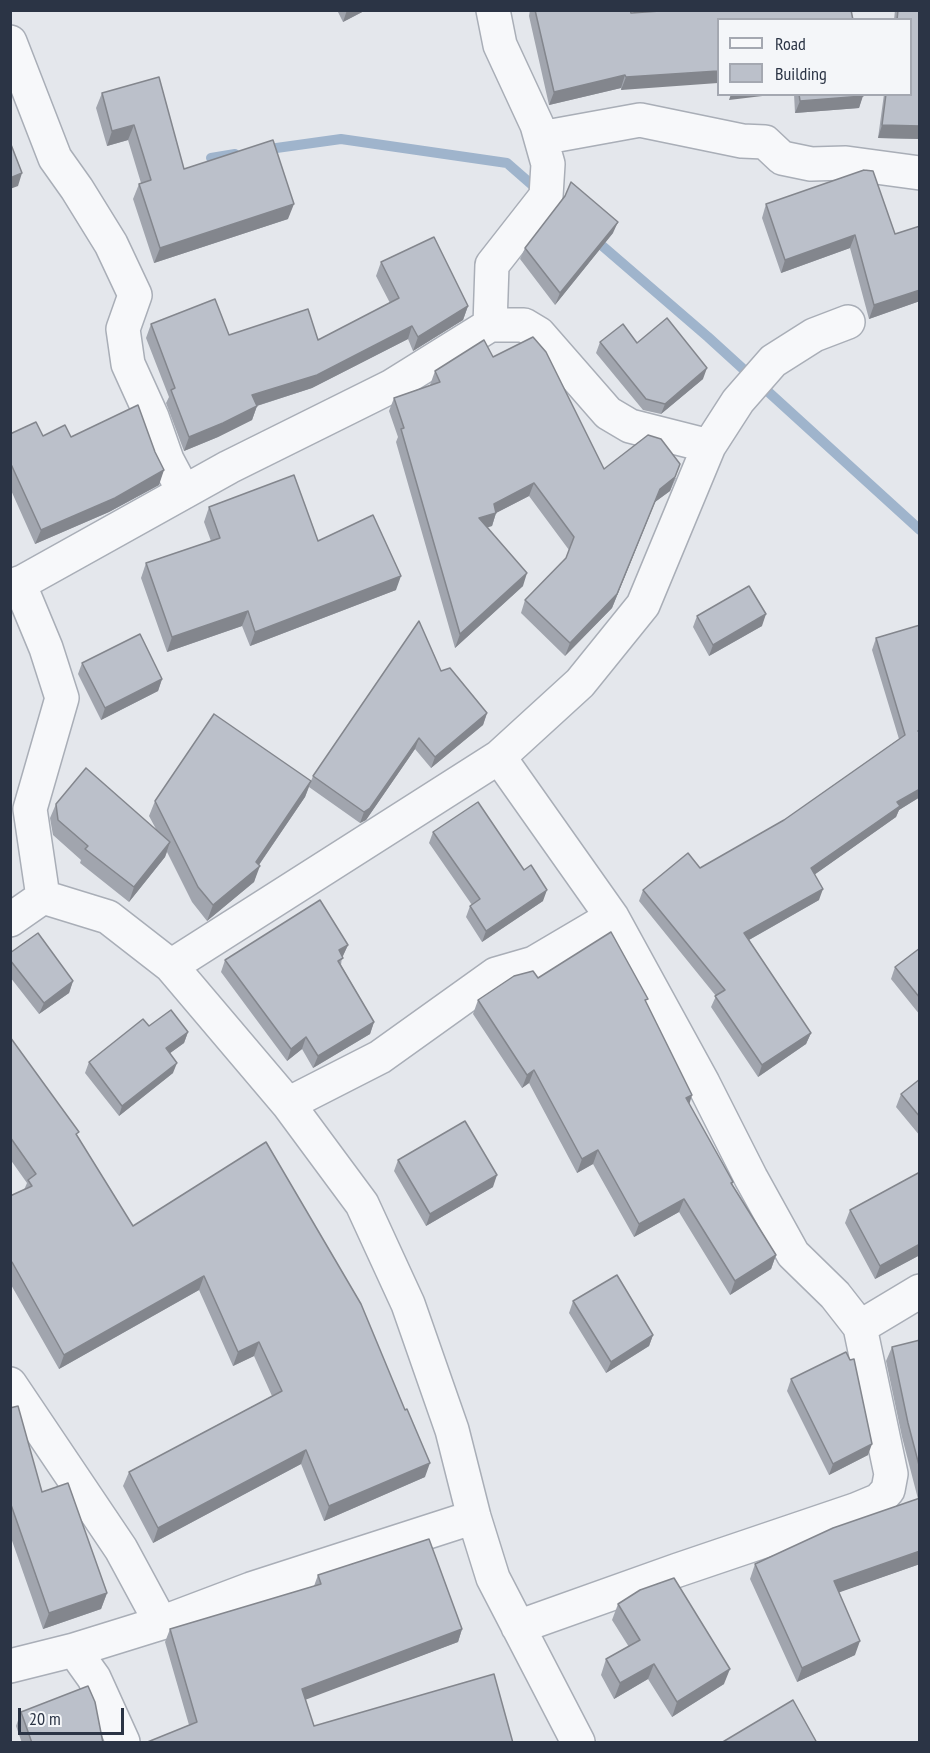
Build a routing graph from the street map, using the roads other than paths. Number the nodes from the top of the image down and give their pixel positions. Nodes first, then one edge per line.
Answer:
1 (493, 10) edge
2 (10, 42) edge
3 (541, 138) junction
4 (920, 173) edge
5 (848, 322) dead end
6 (490, 325) junction
7 (709, 446) junction
8 (184, 492) junction
9 (15, 586) edge
10 (499, 757) junction
11 (43, 897) junction
12 (612, 917) junction
13 (10, 920) edge
14 (171, 966) junction
15 (288, 1104) junction
16 (920, 1291) edge
17 (860, 1327) junction
18 (10, 1383) edge
19 (474, 1517) junction
20 (161, 1623) junction
21 (518, 1627) junction
22 (74, 1650) junction
23 (10, 1666) edge
24 (123, 1743) edge
25 (578, 1743) edge

1 - 3 street
2 - 8 street
3 - 4 street
3 - 6 street
5 - 7 street
6 - 7 street
6 - 8 street
7 - 10 street
8 - 9 street
9 - 11 street
10 - 12 street
10 - 14 street
11 - 13 street
11 - 14 street
12 - 15 street
12 - 17 street
14 - 15 street
15 - 19 street
16 - 17 street
17 - 21 street
18 - 20 street
19 - 20 street
19 - 21 street
20 - 22 street
21 - 25 street
22 - 23 street
22 - 24 street

